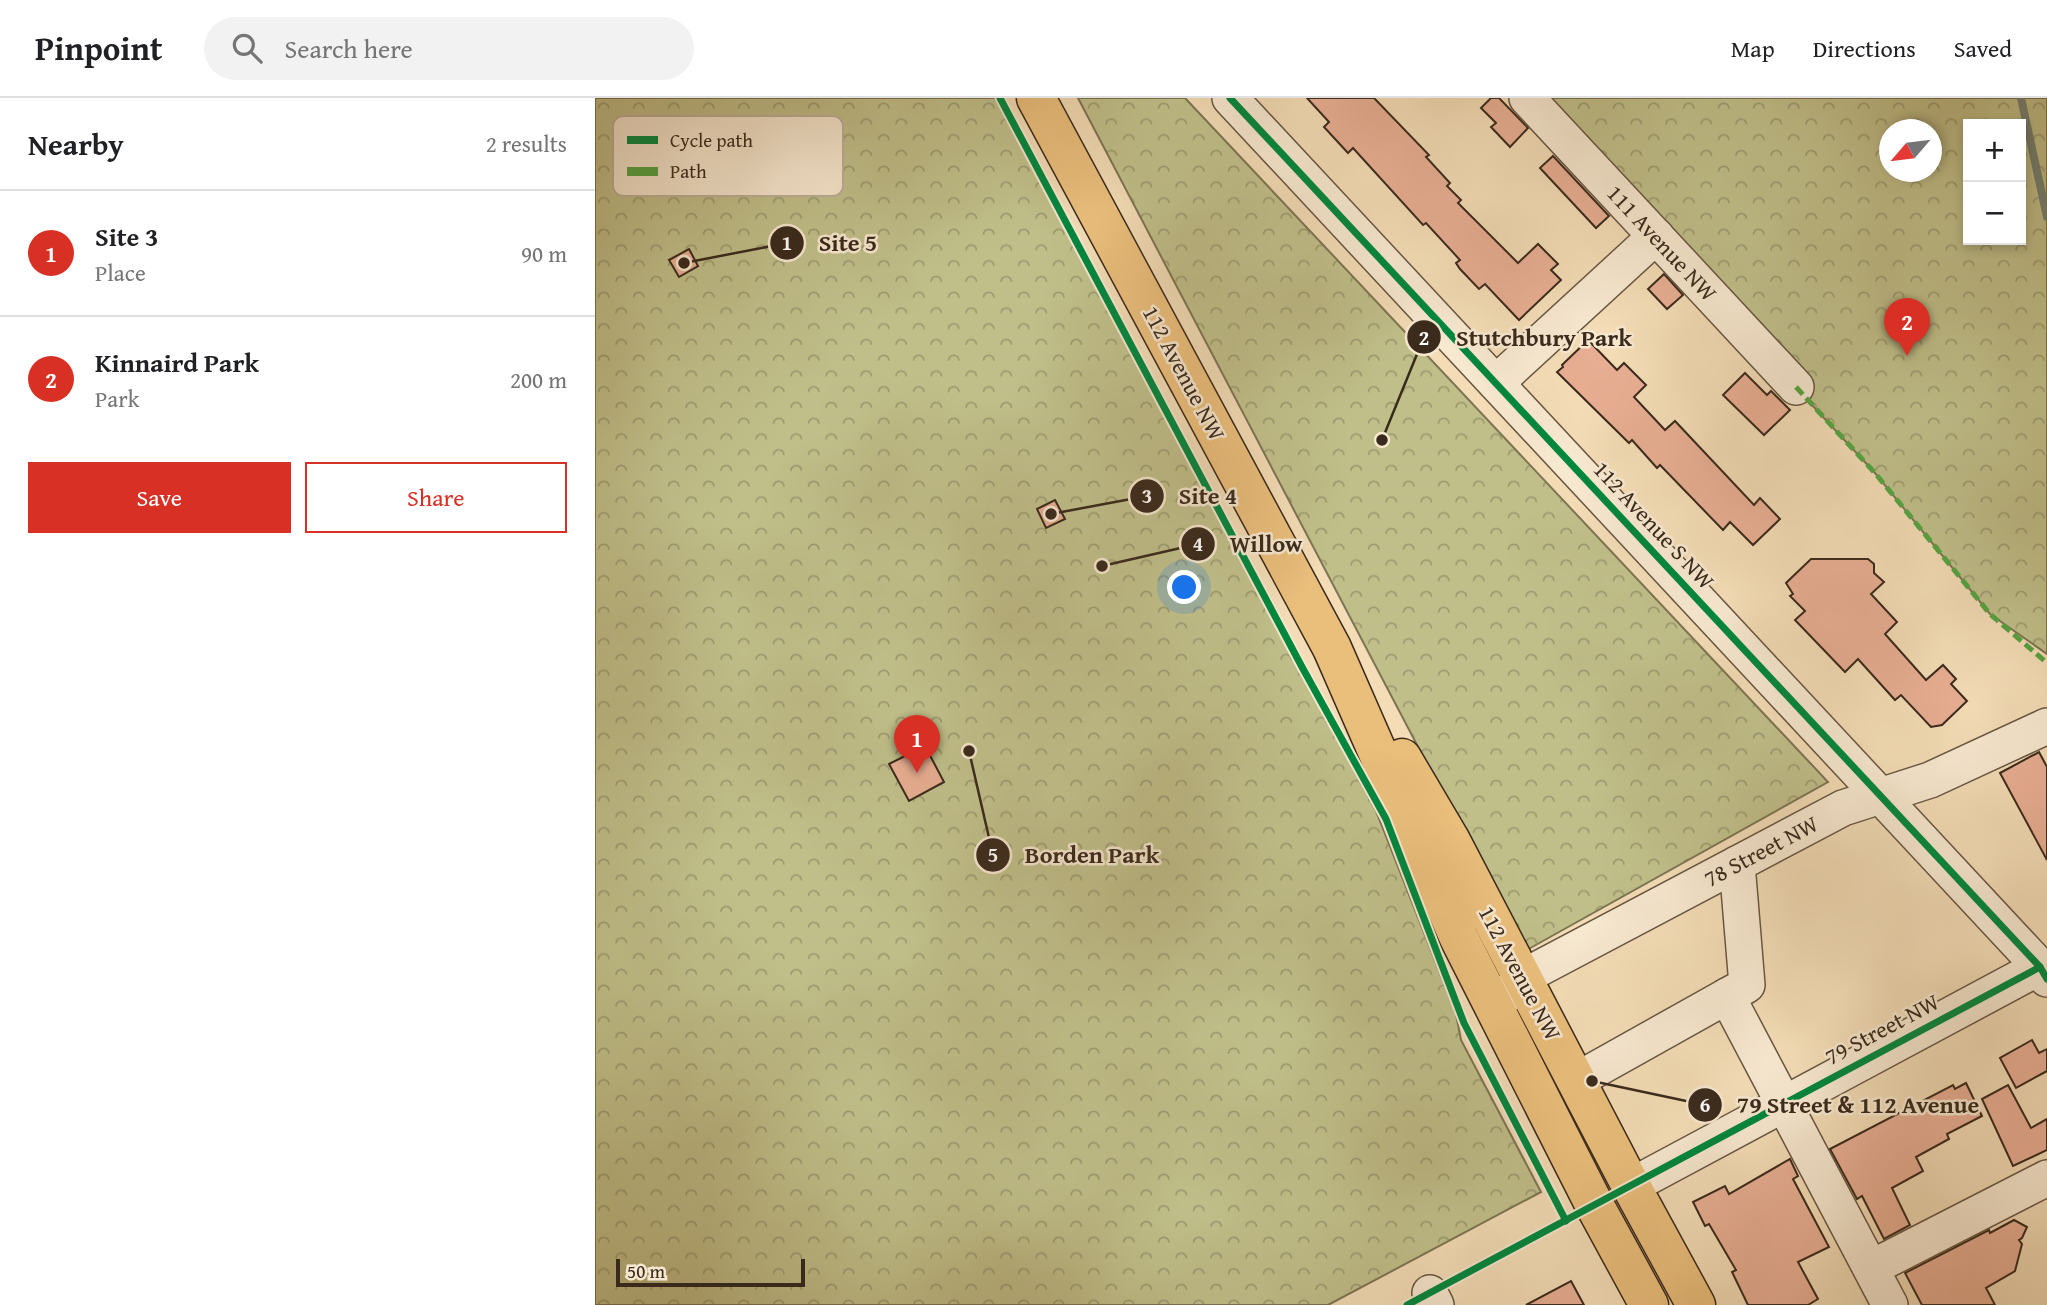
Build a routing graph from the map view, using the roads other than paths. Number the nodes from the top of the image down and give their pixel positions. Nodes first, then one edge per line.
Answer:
1 (1036, 98) edge
2 (1230, 98) edge
3 (1527, 98) edge
4 (1655, 236) junction
5 (1496, 383) junction
6 (1796, 387) dead end
7 (1332, 648) junction
8 (2047, 726) edge
9 (1882, 797) junction
10 (1737, 864) junction
11 (2043, 973) edge
12 (1523, 977) junction
13 (1727, 996) junction
14 (1493, 1009) junction
15 (1577, 1080) junction
16 (1783, 1103) junction
17 (2047, 1178) edge
18 (1631, 1186) junction
19 (1871, 1268) junction
20 (1649, 1305) edge
21 (1696, 1305) edge
22 (1890, 1305) edge

1 - 7 main road, 112 Avenue NW
2 - 5 street, 112 Avenue S NW
3 - 4 street, 111 Avenue NW
4 - 5 street
4 - 6 street, 111 Avenue NW
5 - 9 street, 112 Avenue S NW
7 - 12 main road, 112 Avenue NW
7 - 14 main road, 112 Avenue NW
8 - 9 street, 78 Street NW
9 - 10 street, 78 Street NW
9 - 11 street, 112 Avenue S NW
10 - 12 street, 78 Street NW
10 - 13 street
11 - 16 street, 79 Street NW
12 - 14 street, 78 Street NW
12 - 15 main road, 112 Avenue NW
13 - 15 street
13 - 16 street
14 - 20 main road, 112 Avenue NW
15 - 18 main road, 112 Avenue NW
16 - 18 street, 79 Street NW
16 - 19 street
17 - 19 street
18 - 21 main road, 112 Avenue NW
19 - 22 street

